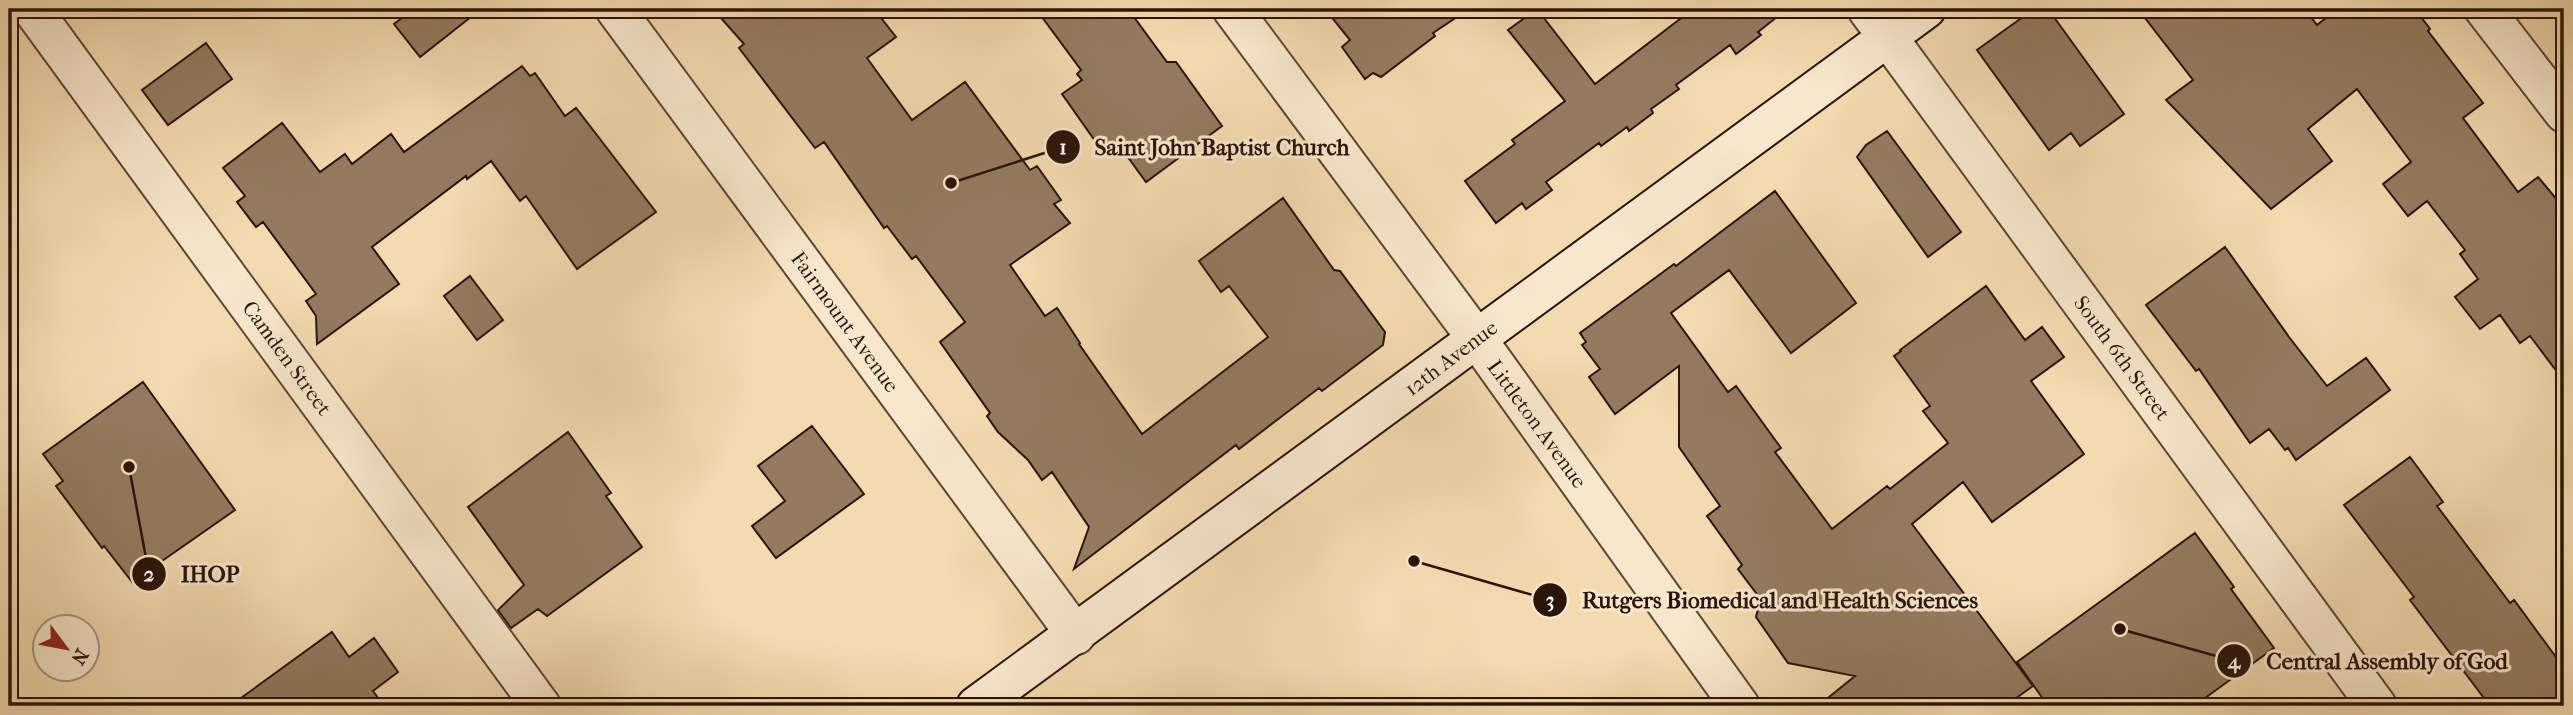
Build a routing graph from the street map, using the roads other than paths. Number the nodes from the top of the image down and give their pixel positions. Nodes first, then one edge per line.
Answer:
1 (32, 9) edge
2 (615, 9) edge
3 (1232, 9) edge
4 (1926, 9) edge
5 (2484, 9) edge
6 (1877, 23) edge
7 (2564, 113) edge
8 (1477, 339) junction
9 (1076, 635) junction
10 (2365, 702) edge
11 (541, 706) edge
12 (976, 706) edge
13 (1740, 706) edge

1 - 11 street, Camden Street
2 - 9 street, Fairmount Avenue
3 - 8 street, Littleton Avenue
4 - 6 street, 12th Avenue
5 - 7 street
6 - 8 street, 12th Avenue
6 - 10 street, South 6th Street
8 - 9 street, 12th Avenue
8 - 13 street, Littleton Avenue
9 - 12 street, 12th Avenue

